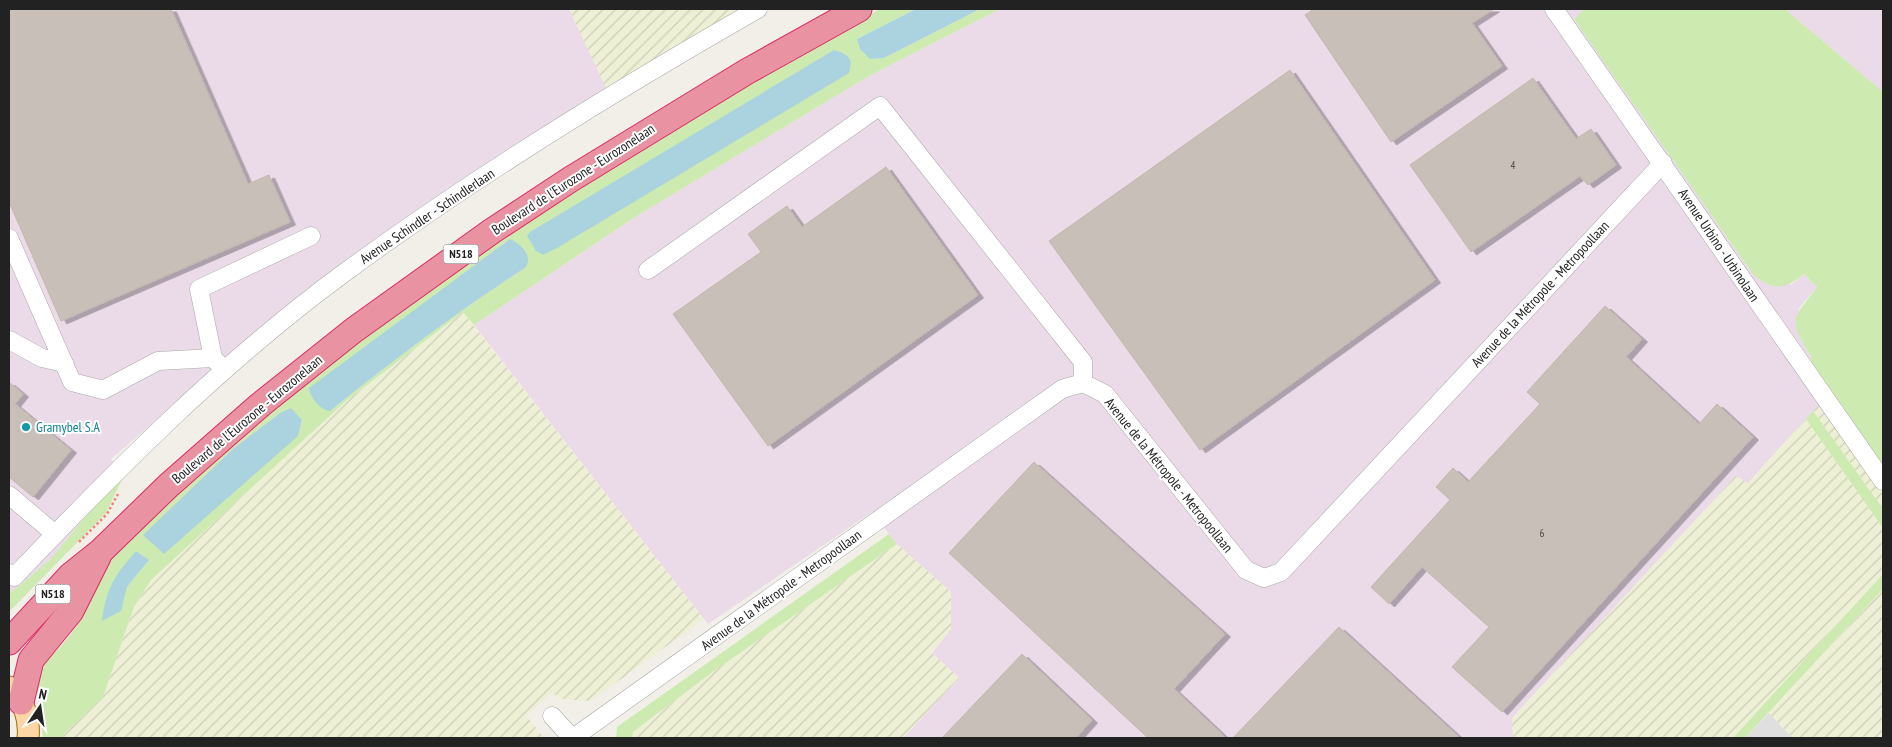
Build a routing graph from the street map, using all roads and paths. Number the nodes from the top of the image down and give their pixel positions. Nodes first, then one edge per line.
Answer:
1 (758, 9) edge
2 (859, 9) edge
3 (1554, 9) edge
4 (1663, 163) junction
5 (311, 236) dead end
6 (9, 238) edge
7 (648, 270) dead end
8 (9, 340) edge
9 (64, 363) junction
10 (219, 364) junction
11 (1083, 383) junction
12 (1883, 481) edge
13 (119, 492) dead end
14 (9, 495) edge
15 (56, 534) junction
16 (74, 547) dead end
17 (101, 550) junction
18 (9, 573) edge
19 (9, 642) edge
20 (15, 694) edge
21 (552, 716) dead end
22 (28, 738) edge
23 (572, 738) edge

1 - 10 street, Avenue Schindler - Schindlerlaan
2 - 17 highway, Boulevard de l'Eurozone - Eurozonelaan / N518
3 - 4 street, Avenue Urbino - Urbinolaan
4 - 11 street, Avenue de la Métropole - Metropoollaan
4 - 12 street, Avenue Urbino - Urbinolaan
5 - 10 street
6 - 9 street
7 - 11 street
8 - 9 street
9 - 10 street
10 - 15 street, Avenue Schindler - Schindlerlaan
11 - 23 street, Avenue de la Métropole - Metropoollaan
13 - 16 path
14 - 15 street
15 - 18 street, Avenue Schindler - Schindlerlaan
17 - 19 highway, Boulevard de l'Eurozone - Eurozonelaan / N518
17 - 20 highway, Boulevard de l'Eurozone - Eurozonelaan / N518
20 - 22 main road
21 - 23 street, Avenue de la Métropole - Metropoollaan

